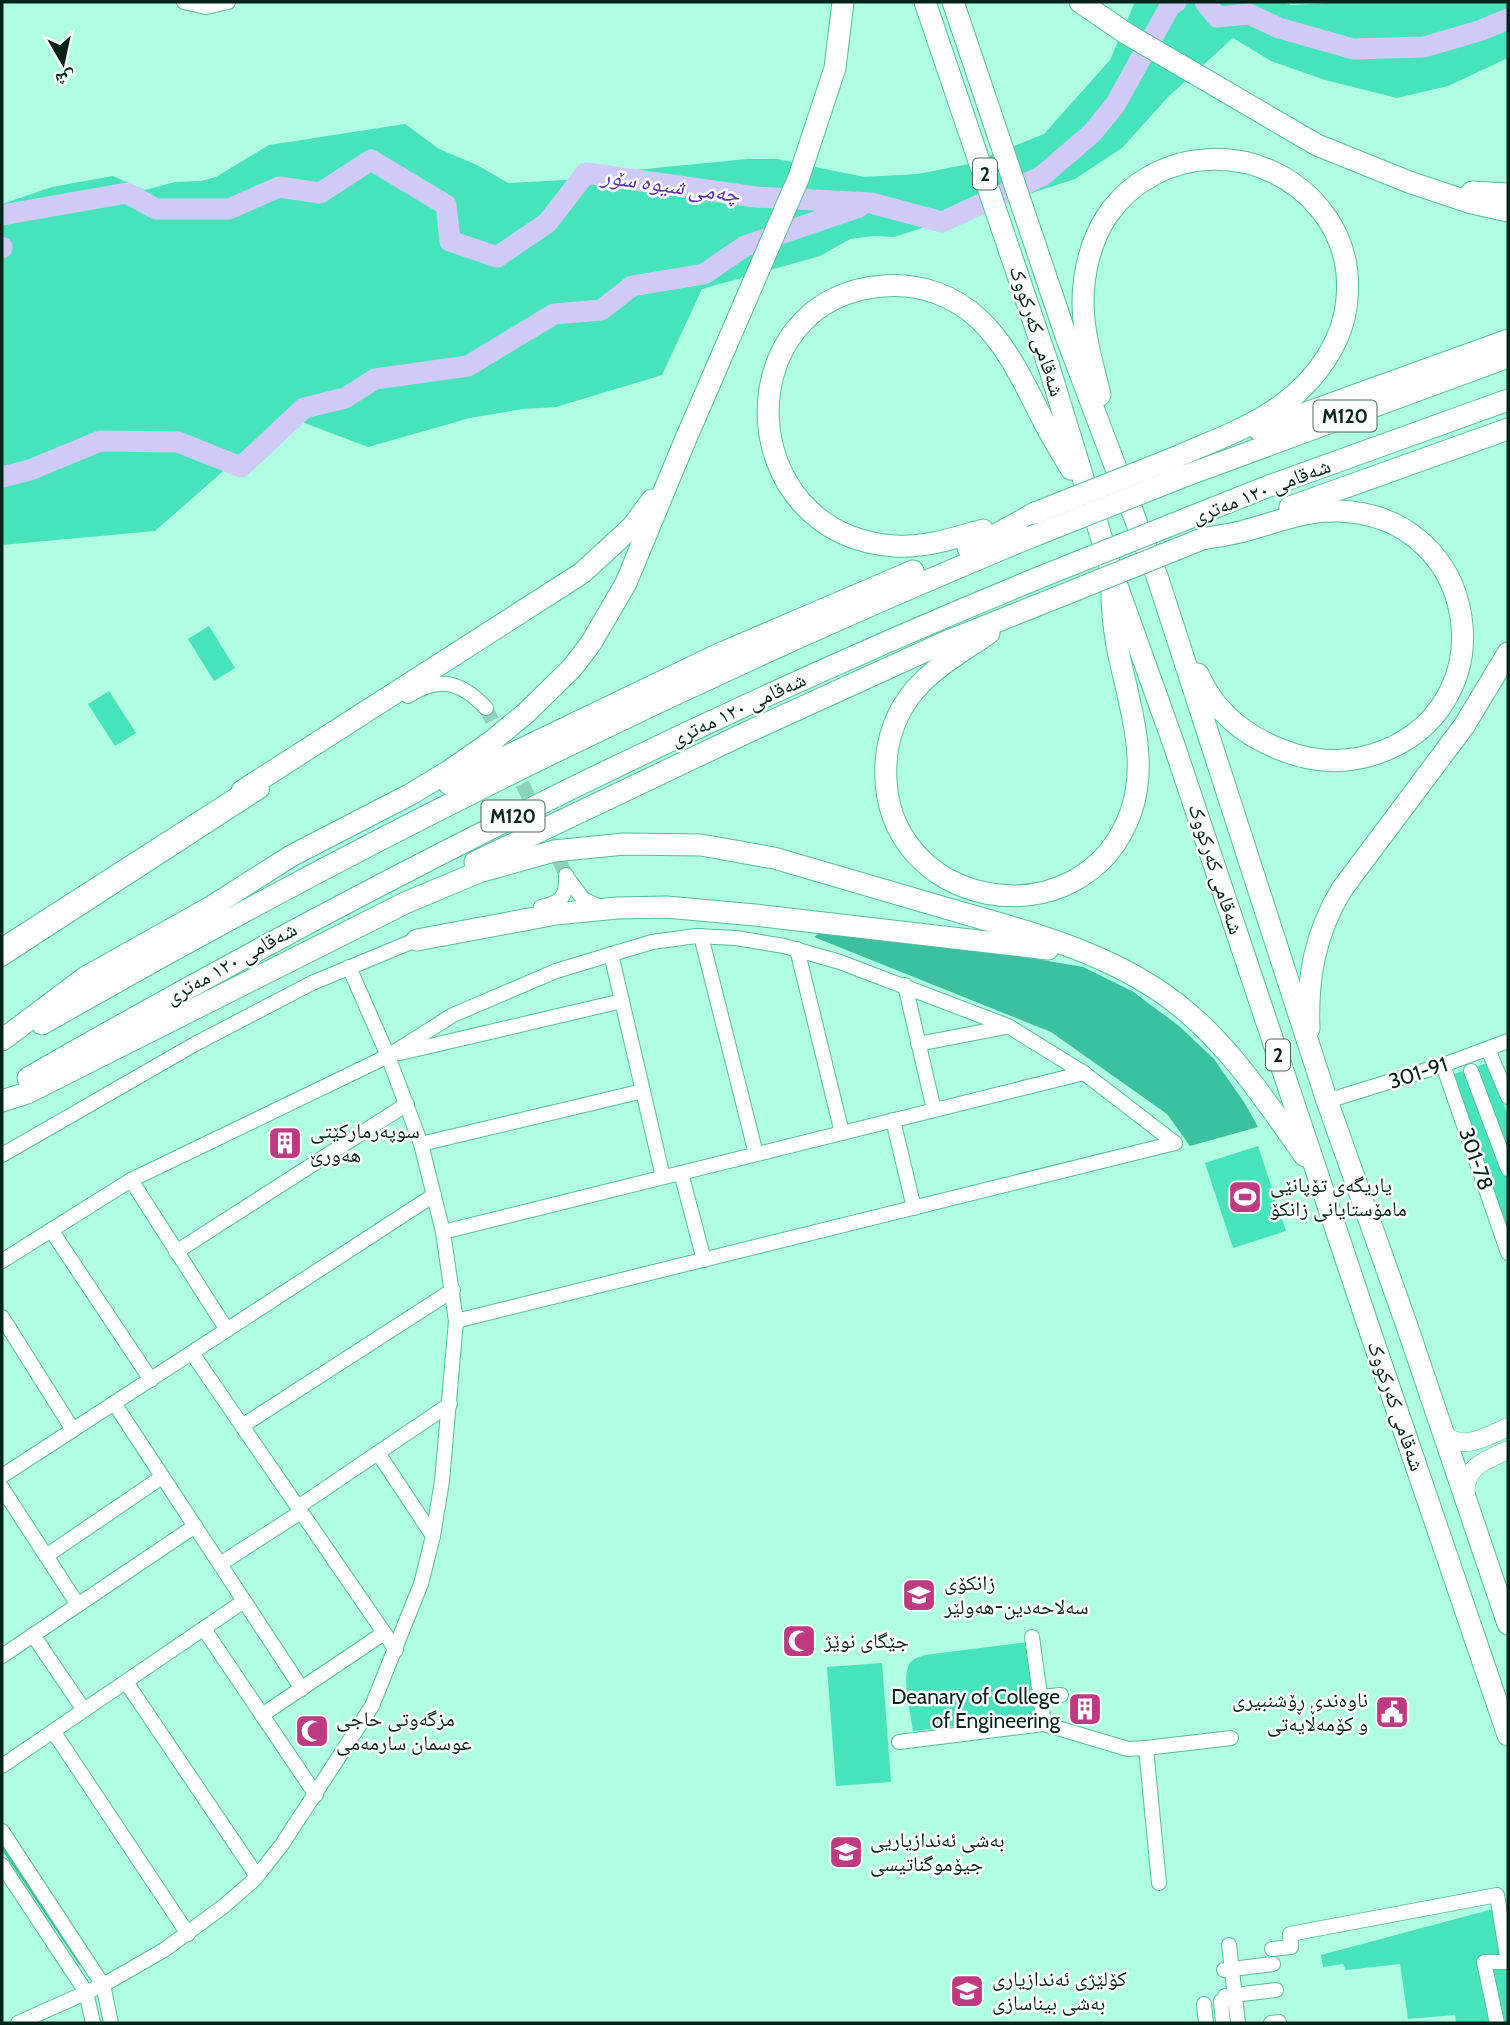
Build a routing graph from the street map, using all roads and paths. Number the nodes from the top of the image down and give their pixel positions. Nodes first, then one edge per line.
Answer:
1 (184, 2) edge
2 (228, 2) edge
3 (843, 2) edge
4 (925, 2) edge
5 (953, 2) edge
6 (1080, 2) edge
7 (1409, 182) junction
8 (1508, 194) edge
9 (1508, 211) edge
10 (1508, 340) edge
11 (1508, 357) edge
12 (1508, 400) edge
13 (1508, 429) edge
14 (684, 443) junction
15 (1178, 468) junction
16 (1126, 495) junction
17 (1092, 507) junction
18 (1035, 513) junction
19 (1202, 539) junction
20 (1111, 569) junction
21 (1158, 579) junction
22 (1016, 615) junction
23 (1508, 653) edge
24 (1508, 659) edge
25 (1487, 690) junction
26 (486, 708) tunnel mouth
27 (242, 791) joint
28 (211, 907) junction
29 (604, 909) junction
30 (701, 936) junction
31 (416, 940) junction
32 (2, 946) edge
33 (797, 949) junction
34 (611, 954) junction
35 (2, 959) edge
36 (1111, 965) junction
37 (349, 967) junction
38 (905, 985) junction
39 (222, 994) junction
40 (622, 1001) junction
41 (1008, 1026) junction
42 (2, 1040) edge
43 (1508, 1041) edge
44 (918, 1044) junction
45 (2, 1047) edge
46 (1310, 1049) junction
47 (1488, 1049) junction
48 (388, 1056) junction
49 (1443, 1065) junction
50 (1471, 1071) dead end
51 (1084, 1073) junction
52 (643, 1091) junction
53 (2, 1093) edge
54 (1508, 1097) edge
55 (2, 1101) edge
56 (1327, 1101) junction
57 (407, 1104) junction
58 (934, 1110) junction
59 (893, 1120) junction
60 (842, 1133) junction
61 (421, 1144) junction
62 (756, 1154) junction
63 (2, 1155) edge
64 (1508, 1169) edge
65 (1317, 1171) junction
66 (681, 1173) junction
67 (663, 1177) junction
68 (131, 1180) junction
69 (434, 1195) junction
70 (914, 1208) junction
71 (51, 1230) junction
72 (443, 1232) junction
73 (176, 1252) junction
74 (1508, 1253) edge
75 (704, 1260) junction
76 (2, 1261) edge
77 (453, 1290) junction
78 (2, 1317) edge
79 (456, 1321) junction
80 (227, 1330) junction
81 (192, 1353) junction
82 (150, 1380) junction
83 (114, 1403) junction
84 (450, 1404) junction
85 (242, 1426) junction
86 (1508, 1427) edge
87 (74, 1430) junction
88 (1444, 1434) junction
89 (1508, 1450) edge
90 (378, 1453) junction
91 (2, 1476) edge
92 (162, 1477) junction
93 (2, 1489) edge
94 (1466, 1501) junction
95 (300, 1510) junction
96 (195, 1526) junction
97 (433, 1536) junction
98 (46, 1556) junction
99 (220, 1564) junction
100 (244, 1601) junction
101 (78, 1605) junction
102 (1508, 1624) edge
103 (204, 1629) junction
104 (384, 1633) junction
105 (33, 1635) junction
106 (1032, 1637) dead end
107 (396, 1650) junction
108 (2, 1656) edge
109 (126, 1682) junction
110 (302, 1689) junction
111 (1061, 1695) dead end
112 (1040, 1697) junction
113 (83, 1710) junction
114 (262, 1715) junction
115 (1044, 1724) junction
116 (1507, 1727) edge
117 (53, 1731) junction
118 (1231, 1738) dead end
119 (898, 1742) dead end
120 (1146, 1748) junction
121 (2, 1766) edge
122 (316, 1795) junction
123 (2, 1831) edge
124 (2, 1865) edge
125 (257, 1876) junction
126 (1159, 1883) dead end
127 (188, 1934) junction
128 (1229, 1945) dead end
129 (1272, 1949) dead end
130 (1507, 1962) edge
131 (1273, 1964) dead end
132 (1227, 1970) junction
133 (103, 1985) junction
134 (1276, 1990) dead end
135 (86, 1992) junction
136 (1235, 1995) junction
137 (1204, 2004) dead end
138 (1508, 2020) edge
139 (18, 2023) edge
140 (93, 2023) edge
141 (111, 2023) edge
142 (1206, 2023) edge
143 (1223, 2023) edge
144 (1238, 2023) edge
145 (1497, 2023) edge
146 (1502, 2023) edge

1 - 2 street
3 - 14 highway
4 - 17 highway, شەقامی کەرکووک / 2
5 - 16 highway, شەقامی کەرکووک / 2
6 - 7 highway
7 - 8 highway
7 - 9 highway
10 - 15 highway
11 - 15 highway, شەقامی ١٢٠ مەتری / M120
12 - 53 highway, شەقامی ١٢٠ مەتری / M120, bridge
13 - 19 highway
14 - 27 highway
14 - 28 highway
15 - 16 highway
15 - 18 highway, bridge
15 - 45 highway, شەقامی ١٢٠ مەتری / M120, bridge
16 - 21 highway, شەقامی کەرکووک / 2
17 - 18 highway
17 - 20 highway, شەقامی کەرکووک / 2
18 - 28 highway
19 - 21 highway
19 - 22 highway, bridge
20 - 22 highway
20 - 65 highway, شەقامی کەرکووک / 2
21 - 46 highway, شەقامی کەرکووک / 2
22 - 39 highway
23 - 25 highway
24 - 25 highway
25 - 46 highway
26 - 35 street
27 - 32 street
28 - 42 highway
29 - 31 highway
29 - 31 street
29 - 36 highway
30 - 33 street
30 - 34 street
30 - 62 street
31 - 37 street
33 - 38 street
33 - 60 street
34 - 40 street
34 - 48 street
36 - 39 highway
36 - 65 highway
37 - 48 street
37 - 63 street
38 - 41 street
38 - 44 street
39 - 55 highway
40 - 48 street
40 - 52 street
41 - 44 street
41 - 51 street
43 - 47 street, 301-91
44 - 58 street
46 - 56 highway, شەقامی کەرکووک / 2
47 - 49 street, 301-91
47 - 54 street
48 - 57 street
48 - 68 street
49 - 56 street, 301-91
49 - 74 street, 301-78
50 - 64 street
51 - 58 street
51 - 70 street
52 - 61 street
52 - 67 street
56 - 88 highway, شەقامی کەرکووک / 2
57 - 61 street
57 - 73 street
58 - 59 street
59 - 60 street
59 - 70 street
60 - 62 street
61 - 69 street
62 - 66 street
65 - 116 highway, شەقامی کەرکووک / 2
66 - 67 street
66 - 75 street
67 - 72 street
68 - 71 street
68 - 73 street
69 - 72 street
69 - 80 street
70 - 75 street
71 - 76 street
71 - 82 street
72 - 77 street
73 - 80 street
75 - 79 street
77 - 79 street
77 - 85 street
78 - 87 street
79 - 84 street
80 - 81 street
81 - 82 street
81 - 85 street
82 - 83 street
83 - 87 street
83 - 92 street
84 - 90 street
84 - 97 street
85 - 95 street
86 - 88 main road
87 - 91 street
88 - 94 highway, شەقامی کەرکووک / 2
89 - 94 main road
90 - 95 street
90 - 97 street
92 - 96 street
92 - 98 street
93 - 98 street
94 - 102 highway, شەقامی کەرکووک / 2
95 - 99 street
95 - 104 street
96 - 99 street
96 - 101 street
97 - 107 street
98 - 101 street
99 - 100 street
100 - 103 street
100 - 110 street
101 - 105 street
103 - 109 street
103 - 114 street
104 - 107 street
104 - 110 street
105 - 108 street
105 - 113 street
106 - 112 street
107 - 122 street
109 - 113 street
109 - 125 street
110 - 114 street
111 - 112 street
112 - 115 street
113 - 117 street
114 - 122 street
115 - 119 street
115 - 120 street
117 - 121 street
117 - 127 street
118 - 120 street
120 - 126 street
122 - 125 street
123 - 133 street
124 - 135 street
125 - 127 street
127 - 133 street
128 - 132 street
129 - 130 street
130 - 145 street
131 - 132 street
132 - 136 street
133 - 135 street
133 - 141 street
134 - 136 street
135 - 139 street
135 - 140 street
136 - 143 street
136 - 144 street
137 - 142 street
138 - 146 street

